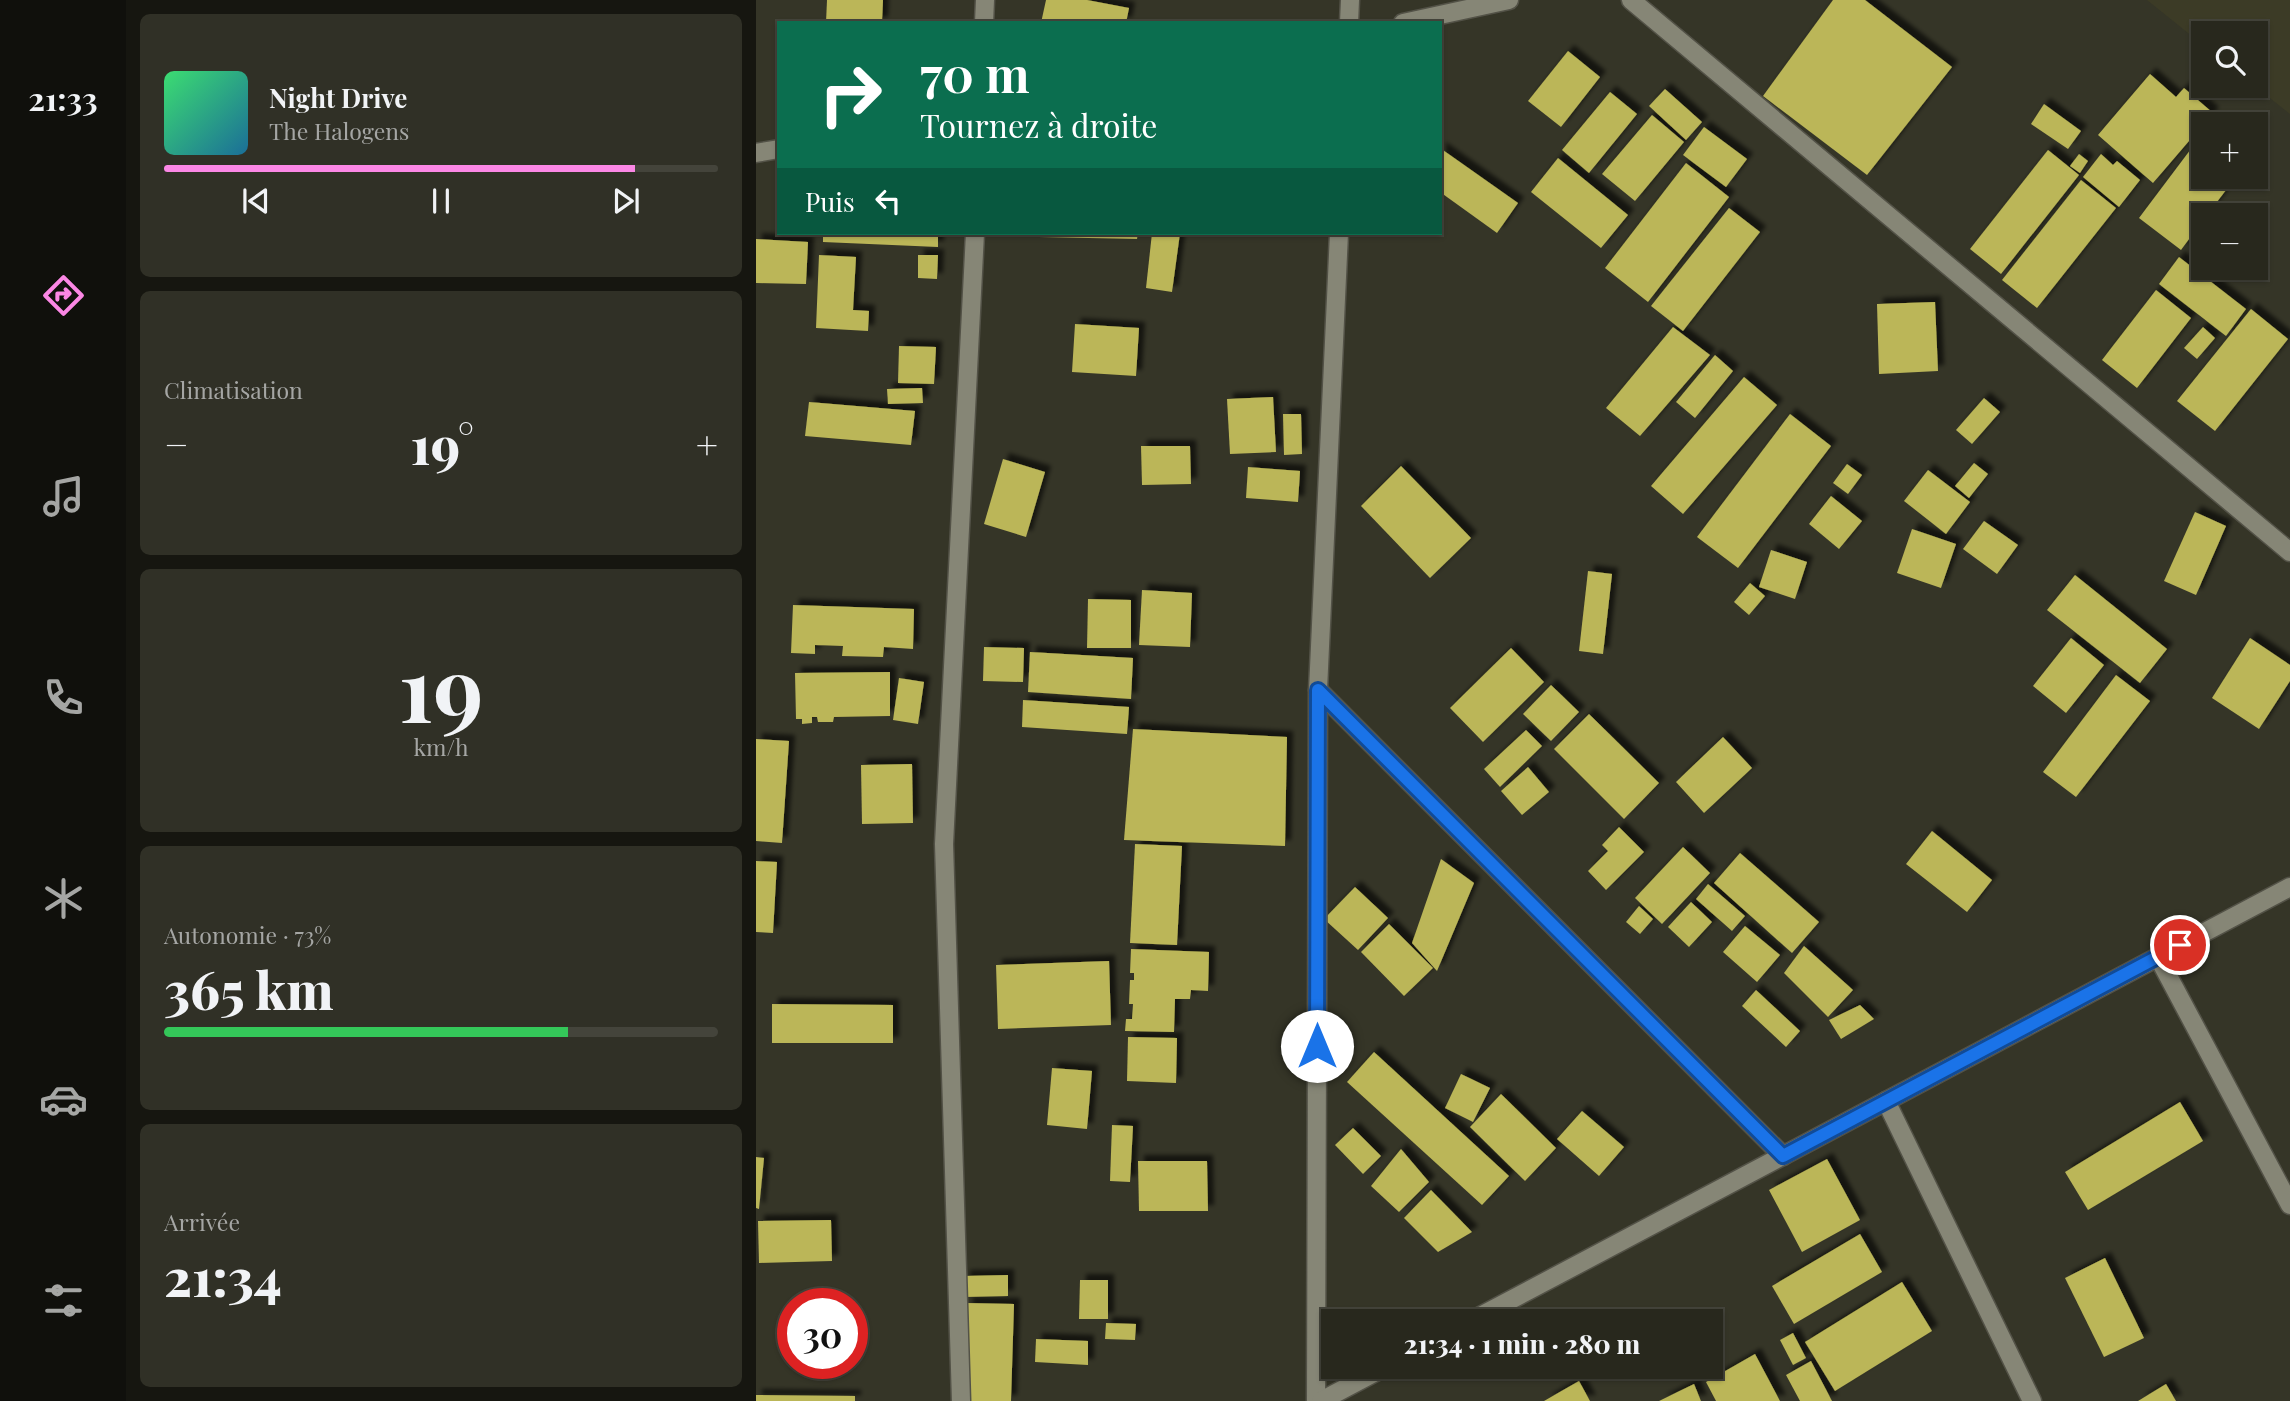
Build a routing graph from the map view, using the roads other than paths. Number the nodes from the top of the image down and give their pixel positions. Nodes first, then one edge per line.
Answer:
1 (985, 0) edge
2 (1350, 0) edge
3 (1509, 0) edge
4 (1631, 0) edge
5 (984, 21) edge
6 (1349, 21) edge
7 (1412, 21) edge
8 (777, 149) edge
9 (756, 153) edge
10 (975, 235) edge
11 (1339, 235) edge
12 (2290, 552) edge
13 (1318, 690) junction
14 (2290, 887) edge
15 (2158, 957) junction
16 (1886, 1101) junction
17 (1783, 1156) junction
18 (2290, 1205) edge
19 (1494, 1309) edge
20 (1361, 1379) edge
21 (961, 1401) edge
22 (1318, 1401) edge
23 (2032, 1401) edge

1 - 5 street
2 - 6 street
3 - 7 street
4 - 12 street
8 - 9 street
10 - 21 street
11 - 13 street
13 - 17 street
13 - 22 street
14 - 15 street
15 - 16 street
15 - 18 street
16 - 17 street
16 - 23 street
17 - 19 street
20 - 22 street

